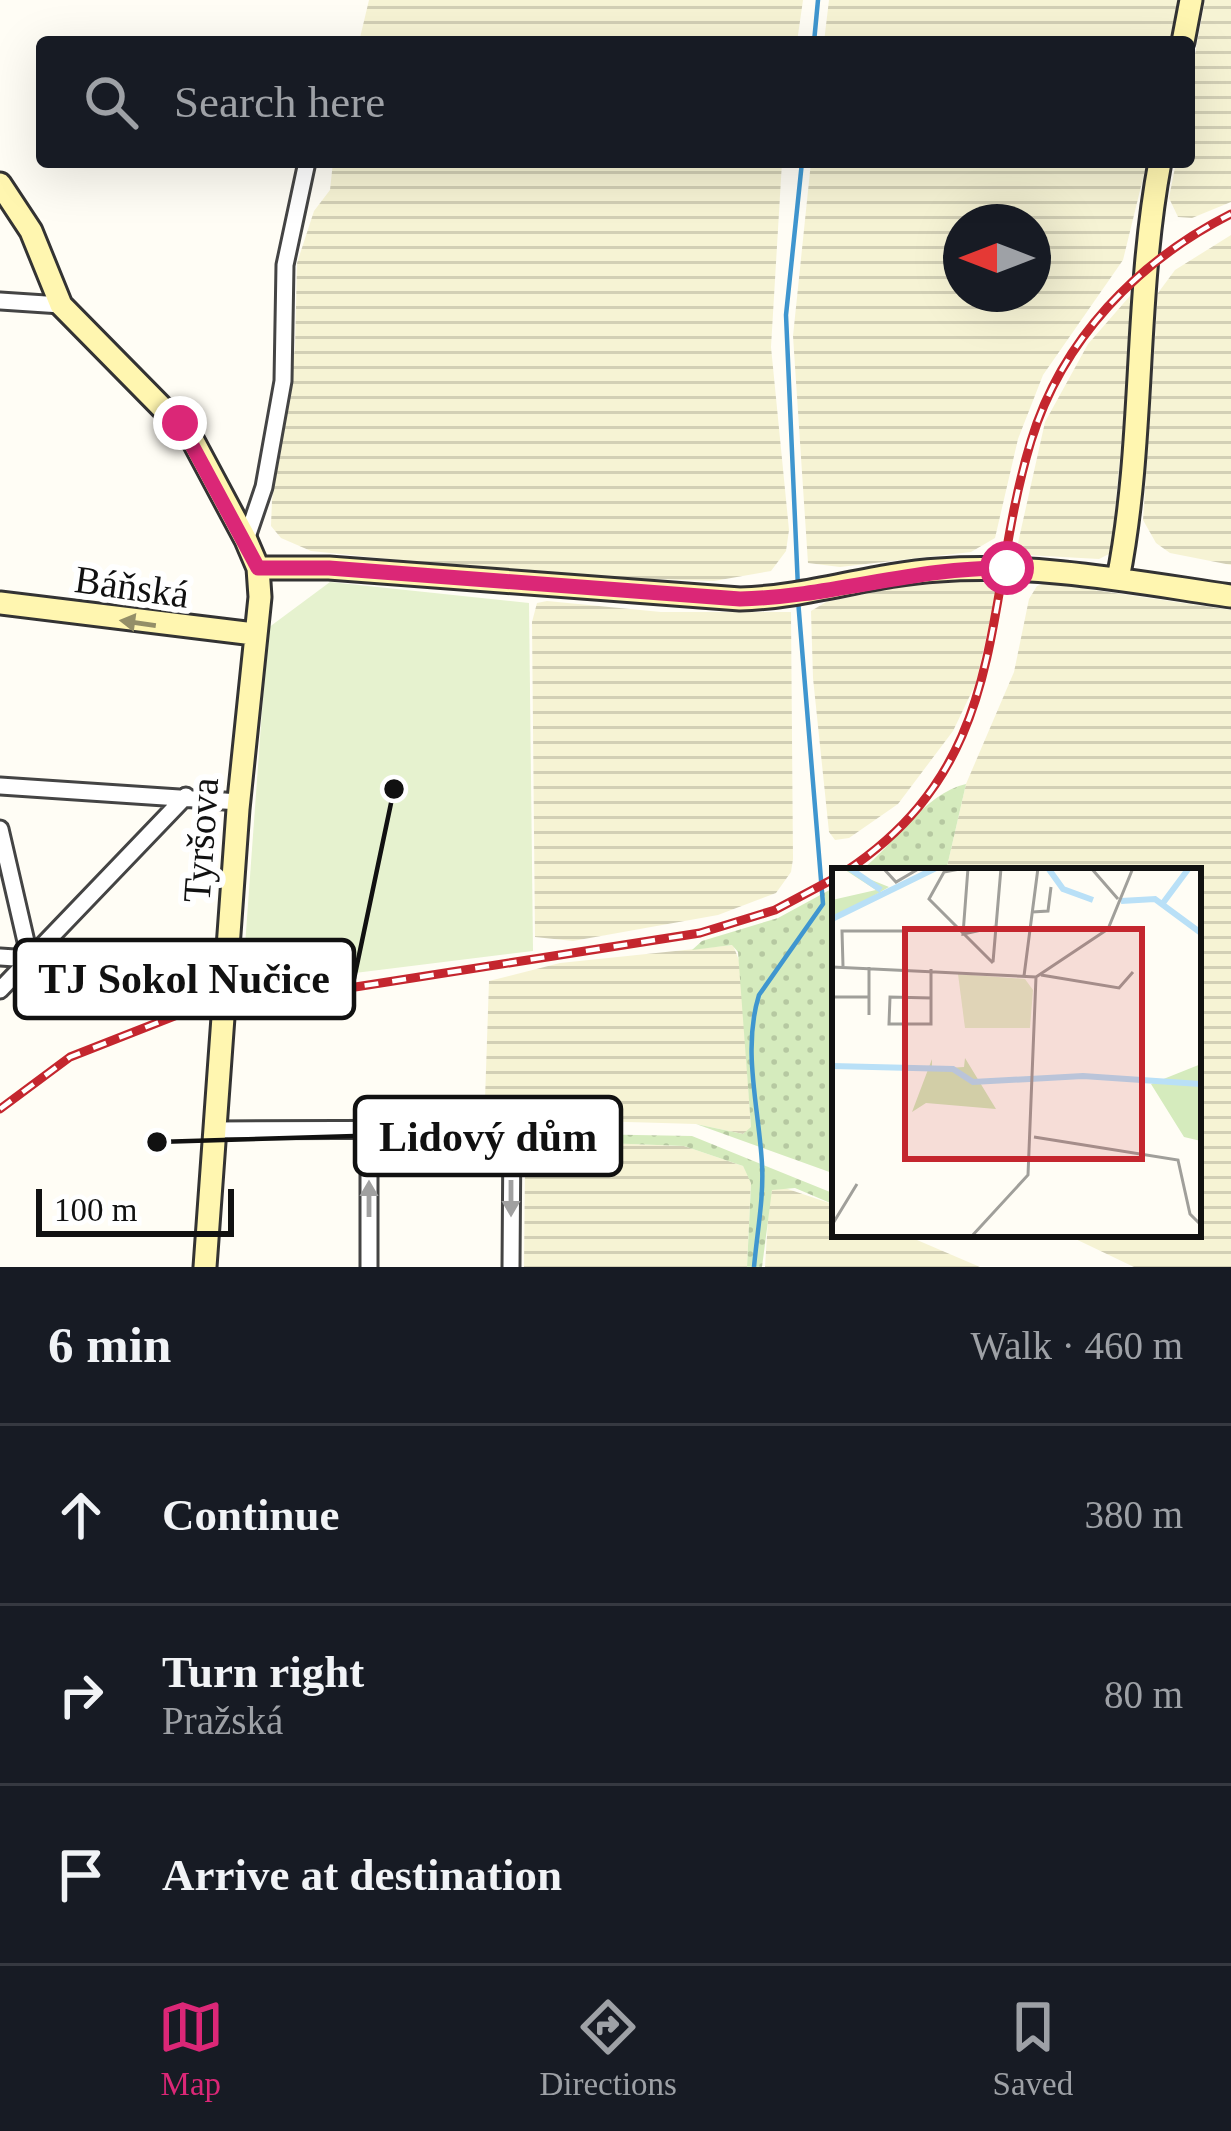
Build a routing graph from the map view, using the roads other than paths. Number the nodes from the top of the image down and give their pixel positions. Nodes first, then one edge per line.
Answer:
1 (1191, 0) edge
2 (1184, 36) edge
3 (307, 168) edge
4 (1159, 168) edge
5 (0, 184) edge
6 (0, 301) edge
7 (61, 305) junction
8 (246, 540) junction
9 (258, 568) junction
10 (1118, 579) junction
11 (1231, 596) edge
12 (0, 603) edge
13 (254, 634) junction
14 (0, 786) edge
15 (186, 796) junction
16 (239, 802) junction
17 (0, 830) edge
18 (0, 957) edge
19 (30, 959) junction
20 (0, 990) edge
21 (215, 1130) junction
22 (370, 1131) junction
23 (205, 1267) edge
24 (368, 1267) edge
25 (511, 1267) edge

1 - 2 street
3 - 8 street
4 - 10 street
5 - 7 street
6 - 7 street
7 - 8 street
8 - 9 street
9 - 10 street
9 - 13 street, Tyršova
10 - 11 street
13 -> 12 street, Báňská
13 - 16 street, Tyršova
14 - 15 street
15 - 16 street
15 - 19 street
16 - 21 street, Tyršova
17 - 19 street
18 - 19 street
19 - 20 street
21 - 22 street
21 - 23 street, Tyršova
24 -> 22 street
22 -> 25 street

